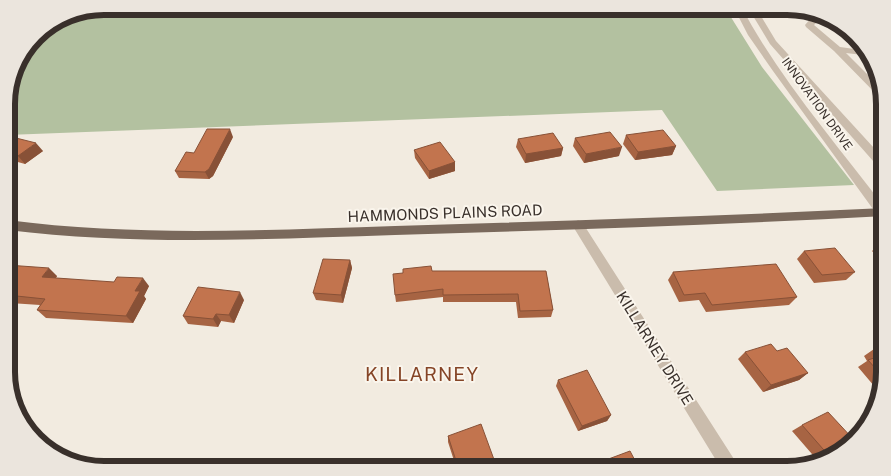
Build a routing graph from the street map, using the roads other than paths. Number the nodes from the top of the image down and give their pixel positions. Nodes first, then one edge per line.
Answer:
1 (742, 15) edge
2 (756, 15) edge
3 (814, 20) edge
4 (837, 49) junction
5 (859, 52) edge
6 (874, 87) edge
7 (876, 157) edge
8 (876, 203) edge
9 (876, 212) edge
10 (578, 225) junction
11 (15, 226) edge
12 (726, 461) edge

1 - 8 street, INNOVATION DRIVE
2 - 7 street, INNOVATION DRIVE
3 - 4 street
4 - 5 street
4 - 6 street
9 - 10 main road, HAMMONDS PLAINS ROAD
10 - 11 main road, HAMMONDS PLAINS ROAD
10 - 12 street, KILLARNEY DRIVE

